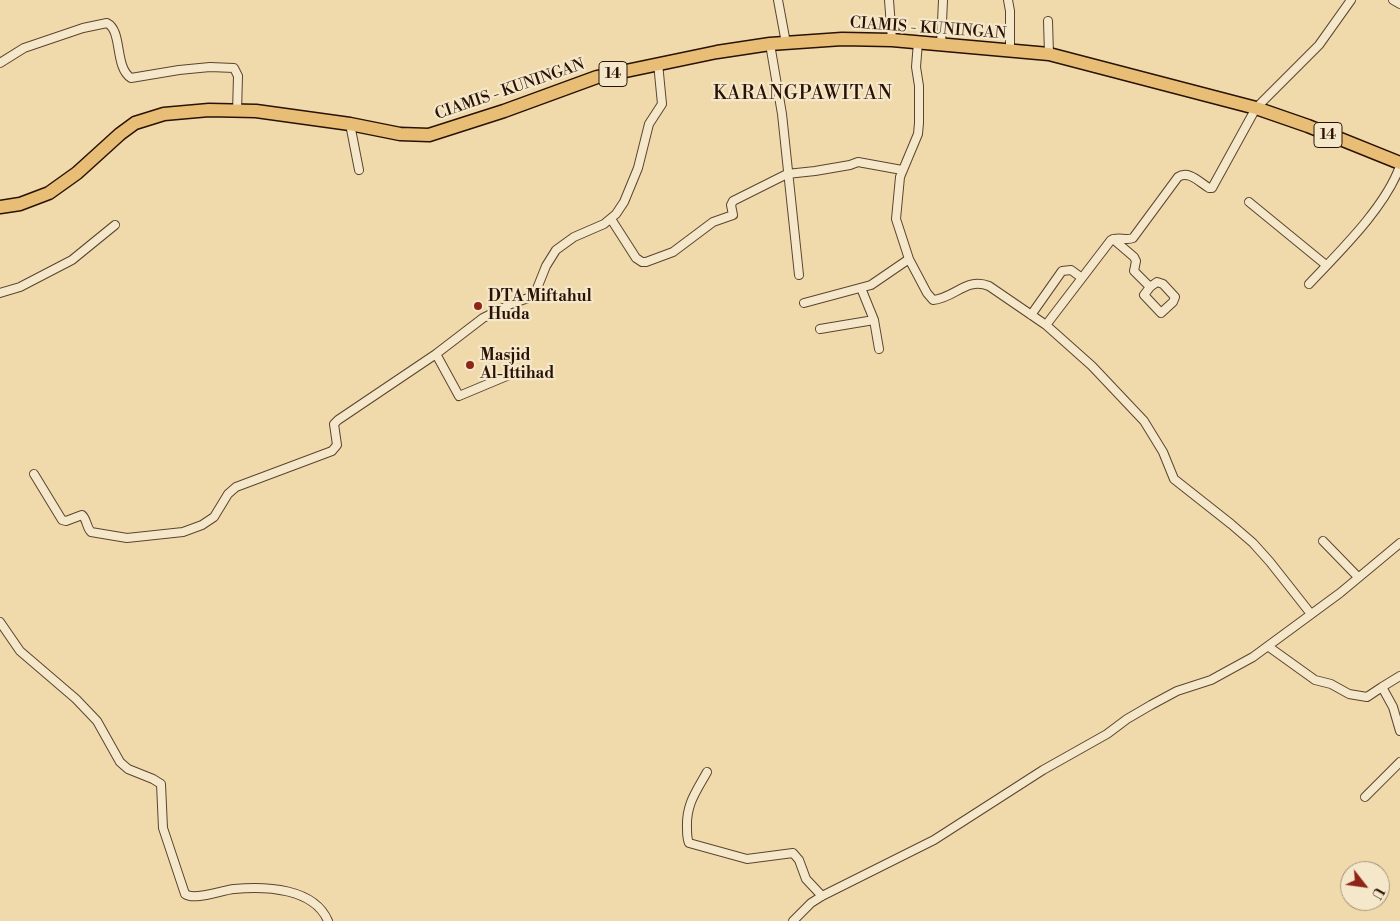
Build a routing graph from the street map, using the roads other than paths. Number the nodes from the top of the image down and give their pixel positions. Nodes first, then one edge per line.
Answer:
1 (778, 0) edge
2 (889, 0) edge
3 (943, 0) edge
4 (1008, 0) edge
5 (1351, 0) edge
6 (1394, 0) edge
7 (1400, 4) edge
8 (1048, 20) dead end
9 (892, 40) junction
10 (918, 42) junction
11 (786, 43) junction
12 (770, 44) junction
13 (941, 45) junction
14 (1010, 51) junction
15 (1048, 54) junction
16 (0, 63) edge
17 (658, 63) junction
18 (1256, 108) junction
19 (237, 112) junction
20 (350, 124) junction
21 (1400, 165) edge
22 (359, 170) dead end
23 (902, 170) junction
24 (787, 174) junction
25 (1249, 202) dead end
26 (0, 207) edge
27 (611, 220) junction
28 (115, 225) dead end
29 (1113, 239) junction
30 (909, 258) junction
31 (1326, 265) junction
32 (800, 275) dead end
33 (1082, 278) junction
34 (1309, 284) dead end
35 (1150, 287) dead end
36 (861, 288) junction
37 (0, 293) edge
38 (804, 303) dead end
39 (1031, 315) junction
40 (874, 320) junction
41 (1046, 326) junction
42 (820, 329) dead end
43 (879, 349) dead end
44 (436, 354) junction
45 (514, 373) dead end
46 (34, 474) dead end
47 (1323, 541) dead end
48 (1400, 543) edge
49 (1358, 577) junction
50 (1311, 614) junction
51 (0, 622) edge
52 (1269, 647) junction
53 (1400, 676) edge
54 (1382, 687) junction
55 (1400, 731) edge
56 (1400, 762) edge
57 (707, 772) dead end
58 (1364, 797) dead end
59 (822, 896) junction
60 (328, 921) edge
61 (794, 921) edge

1 - 11 street
2 - 9 street
3 - 13 street
4 - 14 street
5 - 18 street
6 - 7 street
8 - 15 street
9 - 10 highway, CIAMIS - KUNINGAN / 14
9 - 11 highway, CIAMIS - KUNINGAN / 14
10 - 13 highway, CIAMIS - KUNINGAN / 14
10 - 23 street
11 - 12 highway, CIAMIS - KUNINGAN / 14
12 - 17 highway, CIAMIS - KUNINGAN / 14
12 - 24 street
13 - 14 highway, CIAMIS - KUNINGAN / 14
14 - 15 highway, CIAMIS - KUNINGAN / 14
15 - 18 highway, CIAMIS - KUNINGAN / 14
16 - 19 street
17 - 20 highway, CIAMIS - KUNINGAN / 14
17 - 27 street
18 - 21 highway, CIAMIS - KUNINGAN / 14
18 - 29 street
19 - 20 highway, CIAMIS - KUNINGAN / 14
19 - 26 highway, CIAMIS - KUNINGAN / 14
20 - 22 street
21 - 31 street
23 - 24 street
23 - 30 street
24 - 27 street
24 - 32 street
25 - 31 street
27 - 44 street
28 - 37 street
29 - 33 street
29 - 35 street
30 - 36 street
30 - 39 street
31 - 34 street
33 - 39 street
33 - 41 street
36 - 38 street
36 - 40 street
39 - 41 street
40 - 42 street
40 - 43 street
41 - 50 street
44 - 45 street
44 - 46 street
47 - 49 street
48 - 49 street
49 - 50 street
50 - 52 street
51 - 60 street
52 - 54 street
52 - 59 street
53 - 54 street
54 - 55 street
56 - 58 street
57 - 59 street
59 - 61 street

